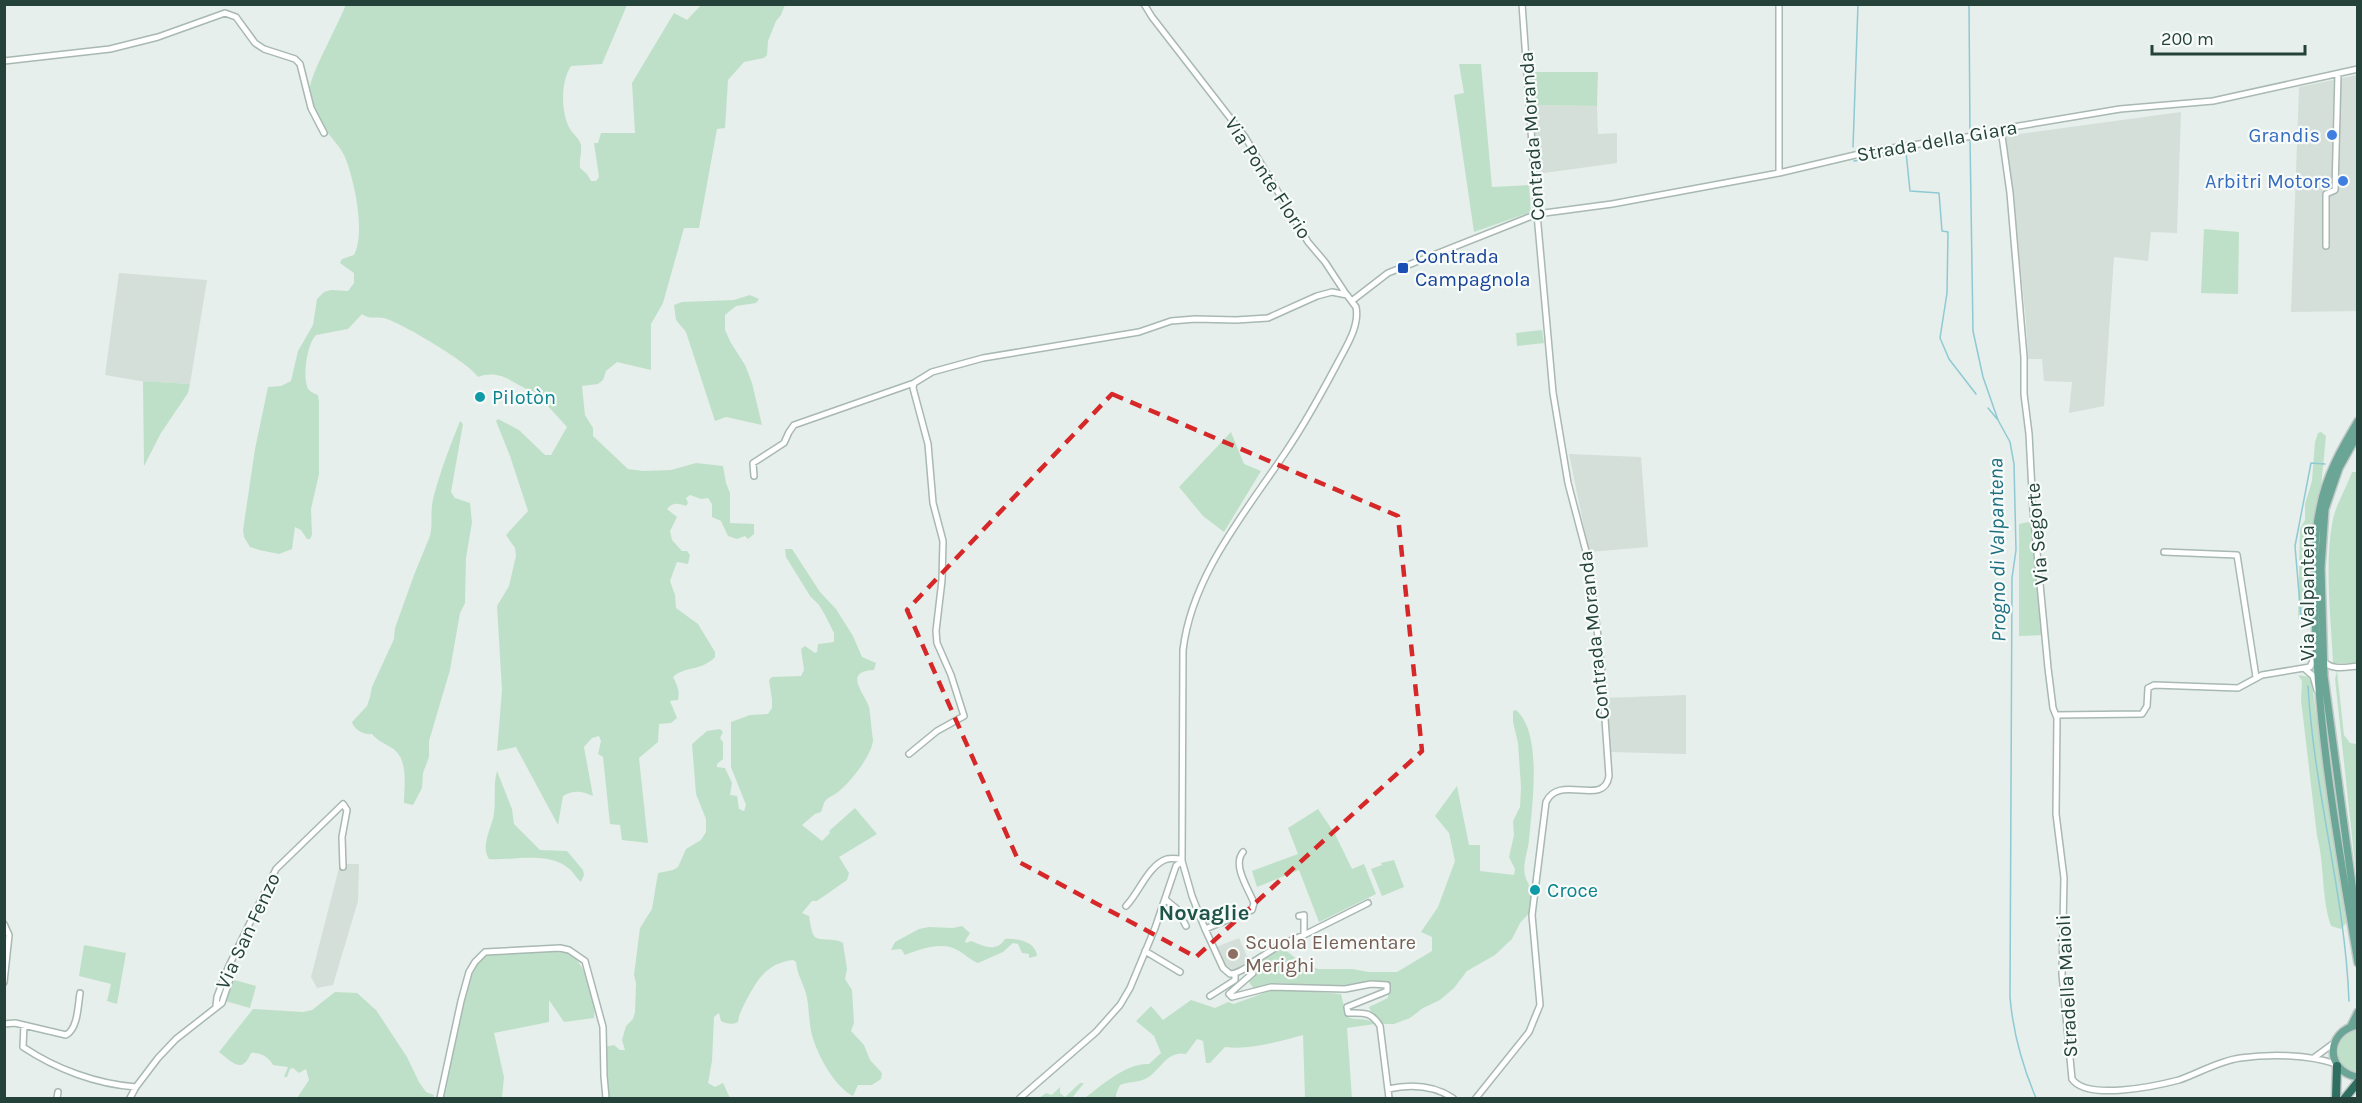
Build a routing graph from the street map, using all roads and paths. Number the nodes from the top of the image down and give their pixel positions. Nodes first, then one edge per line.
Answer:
1 (222, 4) edge
2 (1144, 4) edge
3 (1522, 4) edge
4 (1779, 4) edge
5 (225, 13) junction
6 (4, 61) edge
7 (2358, 69) edge
8 (2338, 74) junction
9 (2001, 129) junction
10 (324, 133) dead end
11 (1779, 173) junction
12 (1537, 214) junction
13 (2326, 246) dead end
14 (1347, 295) junction
15 (1353, 300) junction
16 (914, 383) junction
17 (2358, 421) edge
18 (2358, 434) edge
19 (754, 476) dead end
20 (2164, 552) dead end
21 (2316, 643) junction
22 (2322, 657) junction
23 (2358, 666) edge
24 (2335, 667) junction
25 (2305, 669) junction
26 (2324, 676) junction
27 (2256, 677) junction
28 (2321, 710) junction
29 (2056, 715) junction
30 (909, 754) dead end
31 (1244, 852) dead end
32 (1182, 860) junction
33 (343, 867) dead end
34 (1166, 900) junction
35 (1368, 903) dead end
36 (1126, 906) dead end
37 (1299, 916) dead end
38 (4, 924) edge
39 (1186, 926) dead end
40 (1205, 929) junction
41 (2358, 929) edge
42 (1304, 935) junction
43 (1145, 951) junction
44 (2358, 963) edge
45 (1250, 965) junction
46 (1180, 972) dead end
47 (1235, 974) junction
48 (230, 979) dead end
49 (4, 982) edge
50 (80, 993) dead end
51 (1210, 996) dead end
52 (216, 1006) junction
53 (2358, 1012) edge
54 (4, 1024) edge
55 (24, 1025) junction
56 (2354, 1026) edge
57 (2334, 1043) junction
58 (2313, 1058) junction
59 (2337, 1065) junction
60 (2358, 1077) edge
61 (2358, 1082) edge
62 (136, 1087) junction
63 (1388, 1089) junction
64 (130, 1098) edge
65 (440, 1098) edge
66 (606, 1098) edge
67 (1020, 1098) edge
68 (1389, 1098) edge
69 (1453, 1098) edge
70 (1476, 1098) edge
71 (2336, 1098) edge
72 (2345, 1098) edge

1 - 5 street
2 - 14 street, Via Ponte Florio
3 - 12 street, Contrada Moranda
4 - 11 street
5 - 6 street
5 - 10 street
7 - 8 street, Strada della Giara
8 - 9 street, Strada della Giara
8 - 13 street
9 - 11 street, Strada della Giara
9 - 29 street, Via Segorte
11 - 12 street, Strada della Giara
12 - 15 street
12 - 70 street, Contrada Moranda
14 - 15 street
14 - 16 street
15 - 32 street
16 - 19 street
16 - 30 street
17 - 21 main road, Via Valpantena
18 - 22 main road, Via Valpantena
20 - 27 street
21 - 25 street, Via Valpantena
21 - 28 main road, Via Valpantena
22 - 24 street
22 - 26 main road, Via Valpantena
23 - 24 street
24 - 26 street, Via Valpantena
25 - 27 street
25 - 28 street, Via Valpantena
26 - 41 main road, Via Valpantena
27 - 29 street
28 - 44 main road, Via Valpantena
29 - 58 street, Stradella Maioli
31 - 40 street
32 - 34 street
32 - 36 street
32 - 40 street
33 - 52 street, Via San Fenzo
34 - 39 street
34 - 43 street
35 - 42 street
37 - 42 street
38 - 49 street
40 - 47 street
42 - 45 street
43 - 46 street
43 - 67 street
45 - 47 street
45 - 63 street
47 - 51 street
48 - 52 street, Via San Fenzo
50 - 55 street
52 - 62 street, Via San Fenzo
53 - 56 main road
54 - 55 street
55 - 62 street
56 - 57 main road
57 - 58 street
57 - 59 main road
58 - 59 street, Stradella Maioli
59 - 60 main road
59 - 71 highway
61 - 72 highway
62 - 64 street, Via San Fenzo
63 - 68 street
63 - 69 street
65 - 66 street

